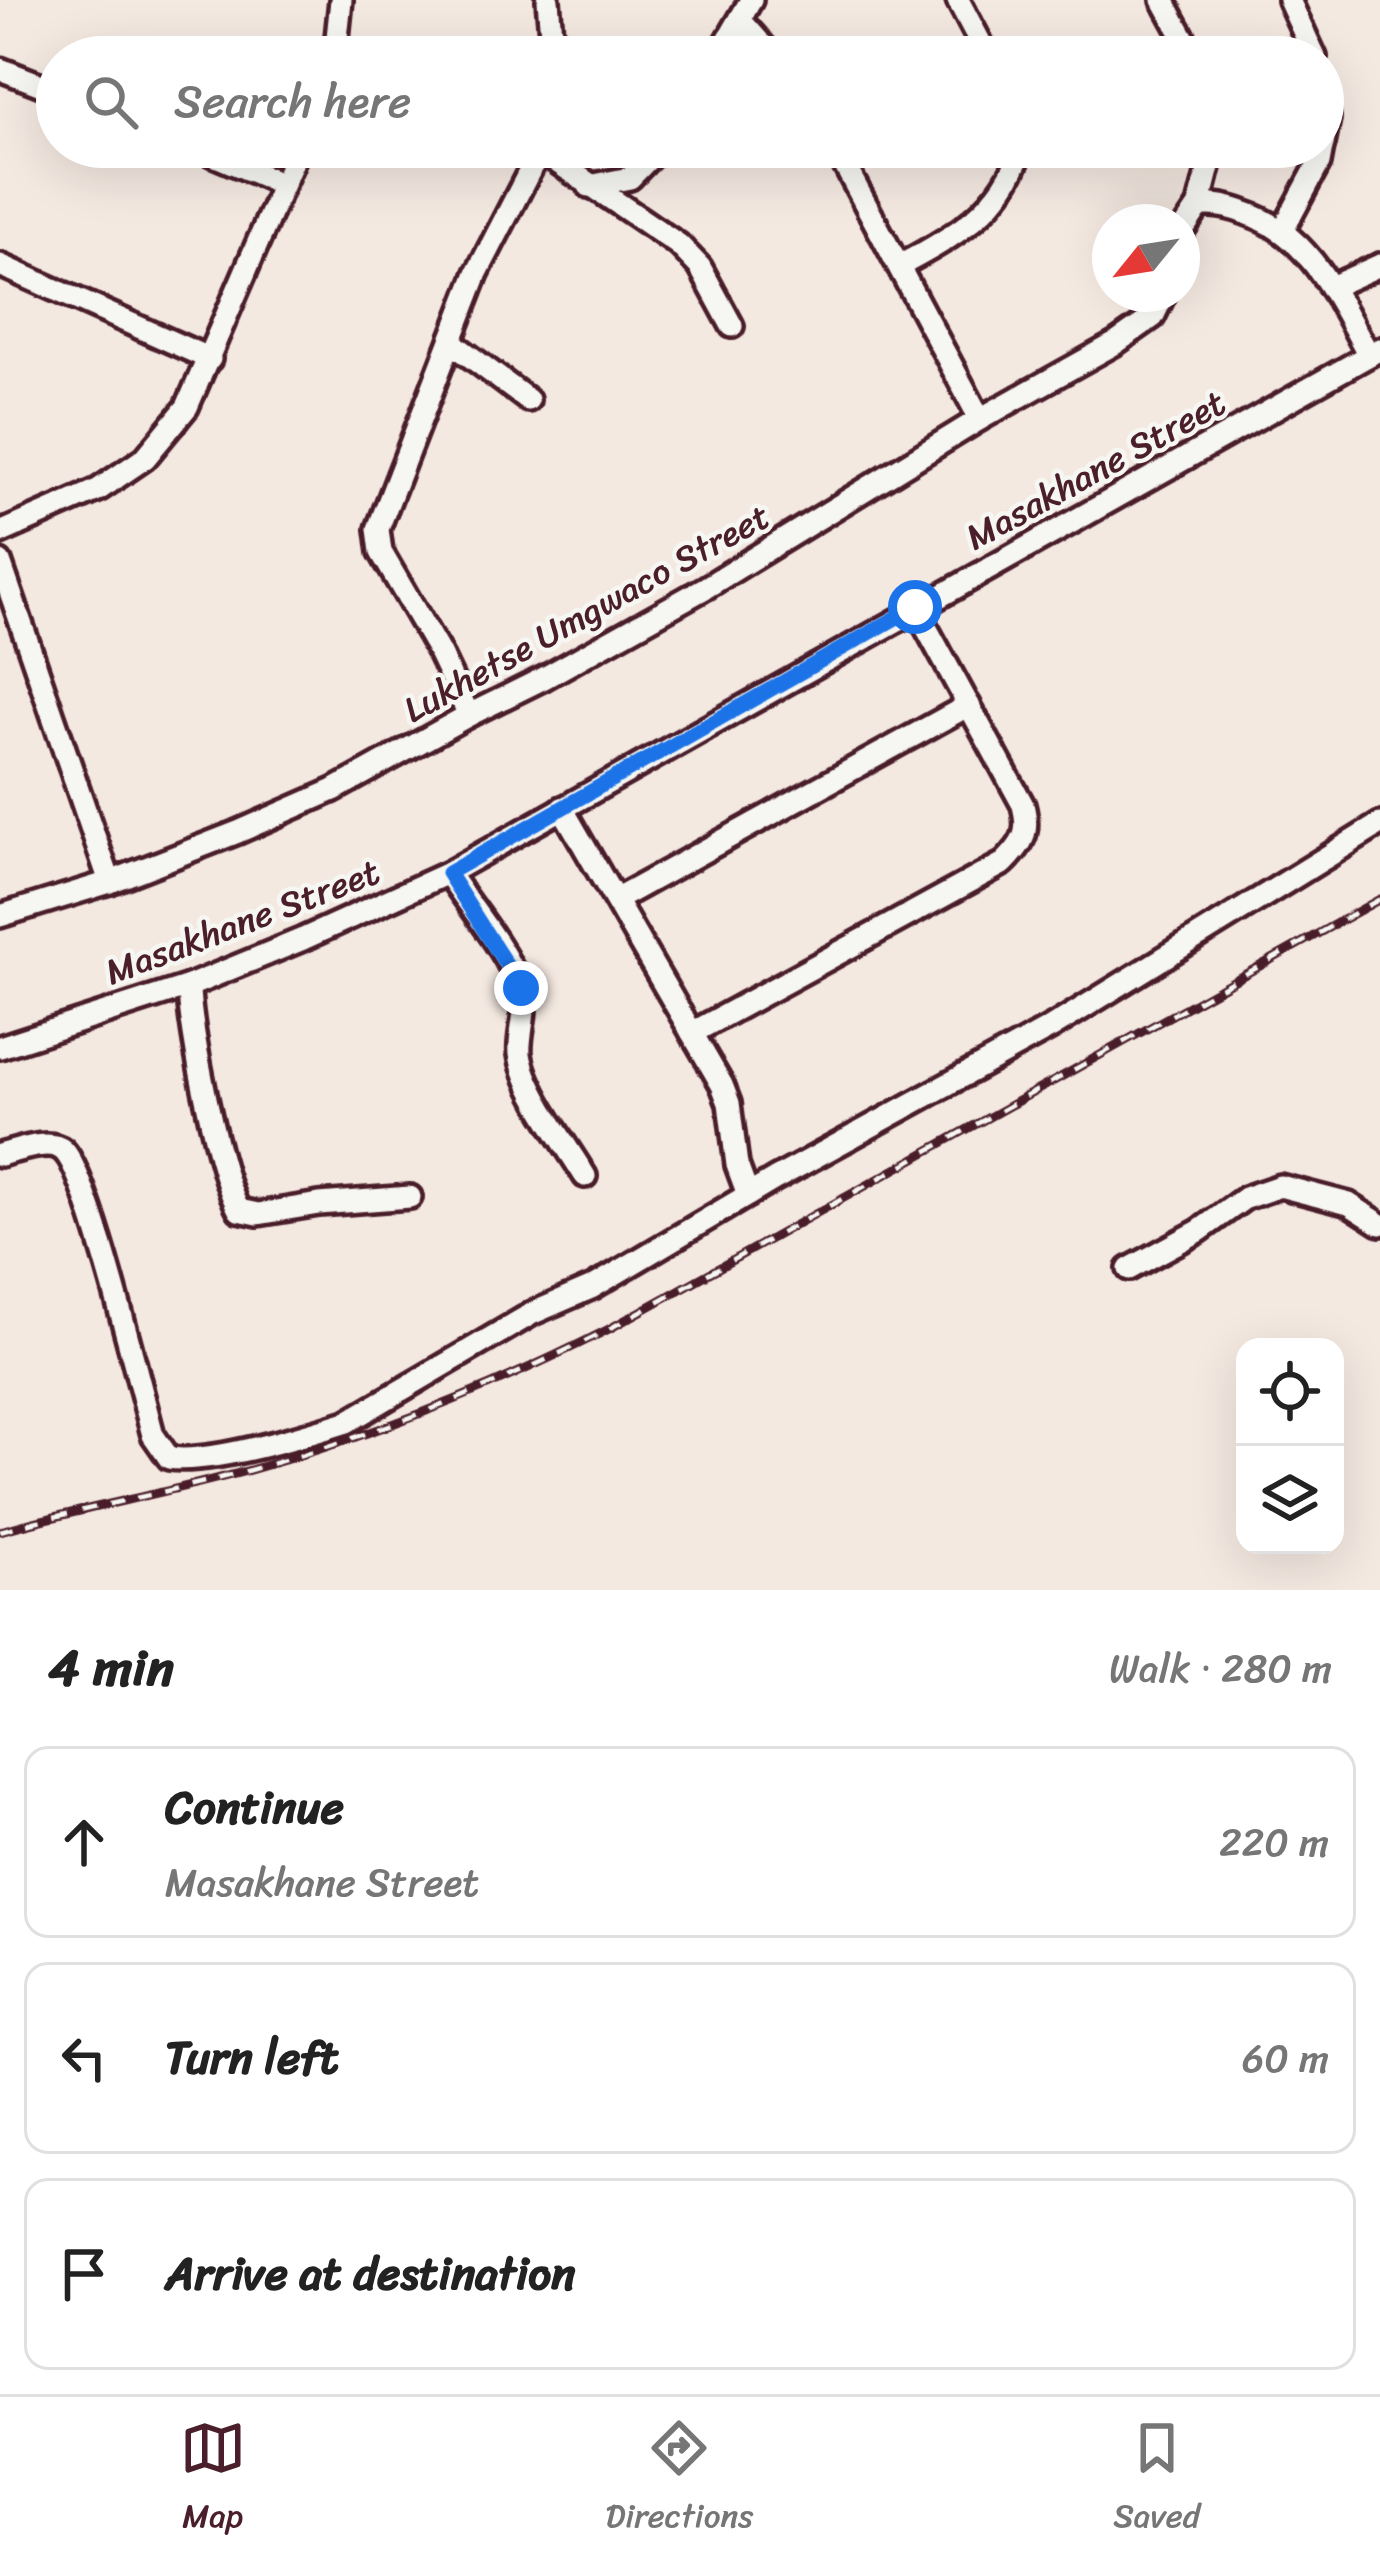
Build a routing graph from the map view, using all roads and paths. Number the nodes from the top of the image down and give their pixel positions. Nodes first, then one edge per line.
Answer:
1 (340, 0) edge
2 (548, 0) edge
3 (958, 0) edge
4 (1163, 0) edge
5 (1289, 0) edge
6 (746, 10) edge
7 (337, 36) edge
8 (551, 36) edge
9 (731, 36) edge
10 (977, 36) edge
11 (1183, 36) edge
12 (1305, 36) edge
13 (0, 69) edge
14 (36, 83) edge
15 (244, 168) edge
16 (289, 168) edge
17 (532, 168) edge
18 (566, 168) edge
19 (640, 168) edge
20 (847, 168) edge
21 (1014, 168) edge
22 (1209, 168) edge
23 (1316, 168) edge
24 (282, 184) junction
25 (589, 187) junction
26 (1200, 204) edge
27 (1200, 206) edge
28 (1282, 230) junction
29 (0, 265) edge
30 (901, 265) junction
31 (1380, 265) edge
32 (1331, 287) junction
33 (1155, 312) edge
34 (732, 326) dead end
35 (451, 342) junction
36 (1374, 352) edge
37 (210, 359) junction
38 (528, 400) dead end
39 (980, 419) junction
40 (0, 533) edge
41 (0, 562) edge
42 (915, 607) junction
43 (969, 705) junction
44 (469, 715) junction
45 (562, 808) junction
46 (1380, 824) edge
47 (448, 873) junction
48 (110, 882) junction
49 (617, 899) junction
50 (0, 916) edge
51 (188, 986) junction
52 (692, 1033) junction
53 (0, 1047) edge
54 (0, 1155) edge
55 (585, 1177) dead end
56 (748, 1195) junction
57 (410, 1197) dead end
58 (1380, 1224) edge
59 (1129, 1268) dead end

1 - 7 street
2 - 8 street
3 - 10 street
4 - 11 street
5 - 12 street
6 - 9 street
13 - 14 street
15 - 24 street
16 - 24 street
17 - 35 street
18 - 25 street
19 - 25 street
20 - 30 street
21 - 30 street
22 - 26 street
23 - 28 street
24 - 37 street
25 - 34 street
27 - 28 street
28 - 32 street
29 - 37 street
30 - 39 street
31 - 32 street
32 - 36 street
33 - 39 street, Lukhetse Umgwaco Street
35 - 38 street
35 - 44 street
36 - 42 street, Masakhane Street
37 - 40 street
39 - 44 street, Lukhetse Umgwaco Street
41 - 48 street
42 - 43 street
42 - 45 street, Masakhane Street
43 - 49 street
43 - 52 street
44 - 48 street, Lukhetse Umgwaco Street
45 - 47 street, Masakhane Street
45 - 49 street
46 - 56 street
47 - 51 street, Masakhane Street
47 - 55 street
48 - 50 street, Lukhetse Umgwaco Street
49 - 52 street
51 - 53 street, Masakhane Street
51 - 57 street
52 - 56 street
54 - 56 street
58 - 59 street

